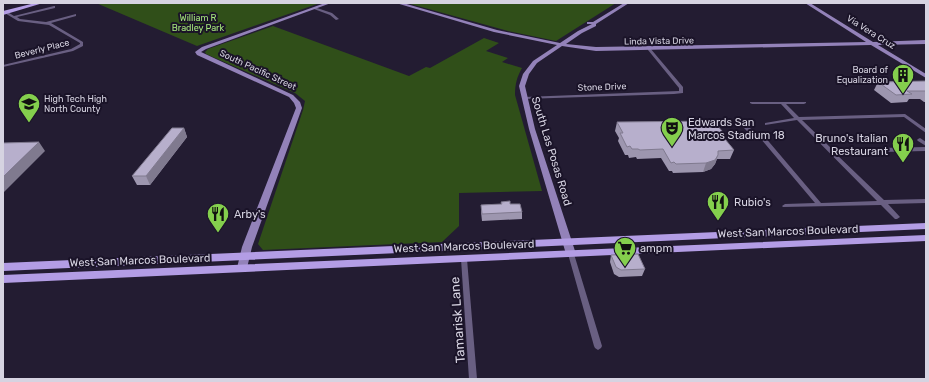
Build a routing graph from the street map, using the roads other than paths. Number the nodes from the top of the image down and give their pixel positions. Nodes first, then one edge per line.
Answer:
1 (30, 3) edge
2 (41, 3) edge
3 (329, 3) edge
4 (398, 3) edge
5 (620, 3) edge
6 (627, 3) edge
7 (807, 3) edge
8 (54, 7) dead end
9 (315, 8) junction
10 (613, 10) junction
11 (4, 11) edge
12 (75, 15) dead end
13 (13, 17) junction
14 (337, 19) dead end
15 (47, 23) junction
16 (926, 42) edge
17 (873, 43) junction
18 (560, 46) junction
19 (650, 49) junction
20 (3, 66) edge
21 (926, 76) edge
22 (524, 98) junction
23 (752, 103) dead end
24 (782, 103) junction
25 (804, 103) dead end
26 (798, 119) junction
27 (766, 124) dead end
28 (744, 125) dead end
29 (926, 131) edge
30 (920, 140) dead end
31 (926, 144) edge
32 (926, 149) edge
33 (831, 151) junction
34 (926, 201) edge
35 (883, 203) junction
36 (819, 204) junction
37 (785, 206) dead end
38 (897, 217) dead end
39 (926, 226) edge
40 (907, 227) junction
41 (759, 233) junction
42 (922, 239) edge
43 (568, 242) junction
44 (690, 248) junction
45 (571, 254) junction
46 (245, 255) junction
47 (464, 259) junction
48 (3, 267) edge
49 (242, 268) junction
50 (3, 278) edge
51 (598, 346) dead end
52 (473, 379) edge

1 - 11 main road
2 - 11 main road
3 - 9 main road, South Pacific Street
4 - 18 main road, Linda Vista Drive
5 - 10 main road, South Las Posas Road
6 - 10 main road, South Las Posas Road
7 - 17 main road, Via Vera Cruz
8 - 13 street
9 - 14 street
9 - 46 main road, South Pacific Street
10 - 18 main road, South Las Posas Road
11 - 13 street
12 - 15 street
13 - 15 street
15 - 20 street, Beverly Place
16 - 17 main road, Linda Vista Drive
17 - 19 main road, Linda Vista Drive
17 - 21 main road, Via Vera Cruz
18 - 19 main road, Linda Vista Drive
18 - 22 main road, South Las Posas Road
19 - 22 street, Stone Drive
22 - 43 main road, South Las Posas Road
23 - 24 street
24 - 25 street
24 - 26 street
26 - 27 street
26 - 29 street
26 - 33 street
28 - 36 street
30 - 31 street
32 - 33 street
33 - 35 street
34 - 35 street
35 - 36 street
35 - 38 street
36 - 37 street
39 - 40 main road, West San Marcos Boulevard
40 - 41 main road, West San Marcos Boulevard
40 - 42 main road
41 - 43 main road, West San Marcos Boulevard
41 - 44 main road
42 - 44 main road, West San Marcos Boulevard
43 - 45 main road, South Las Posas Road
43 - 46 main road, West San Marcos Boulevard
44 - 45 main road, West San Marcos Boulevard
45 - 47 main road, West San Marcos Boulevard
45 - 51 street
46 - 48 main road, West San Marcos Boulevard
46 - 49 main road, South Pacific Street
47 - 49 main road, West San Marcos Boulevard
47 - 52 street, Tamarisk Lane
49 - 50 main road, West San Marcos Boulevard

